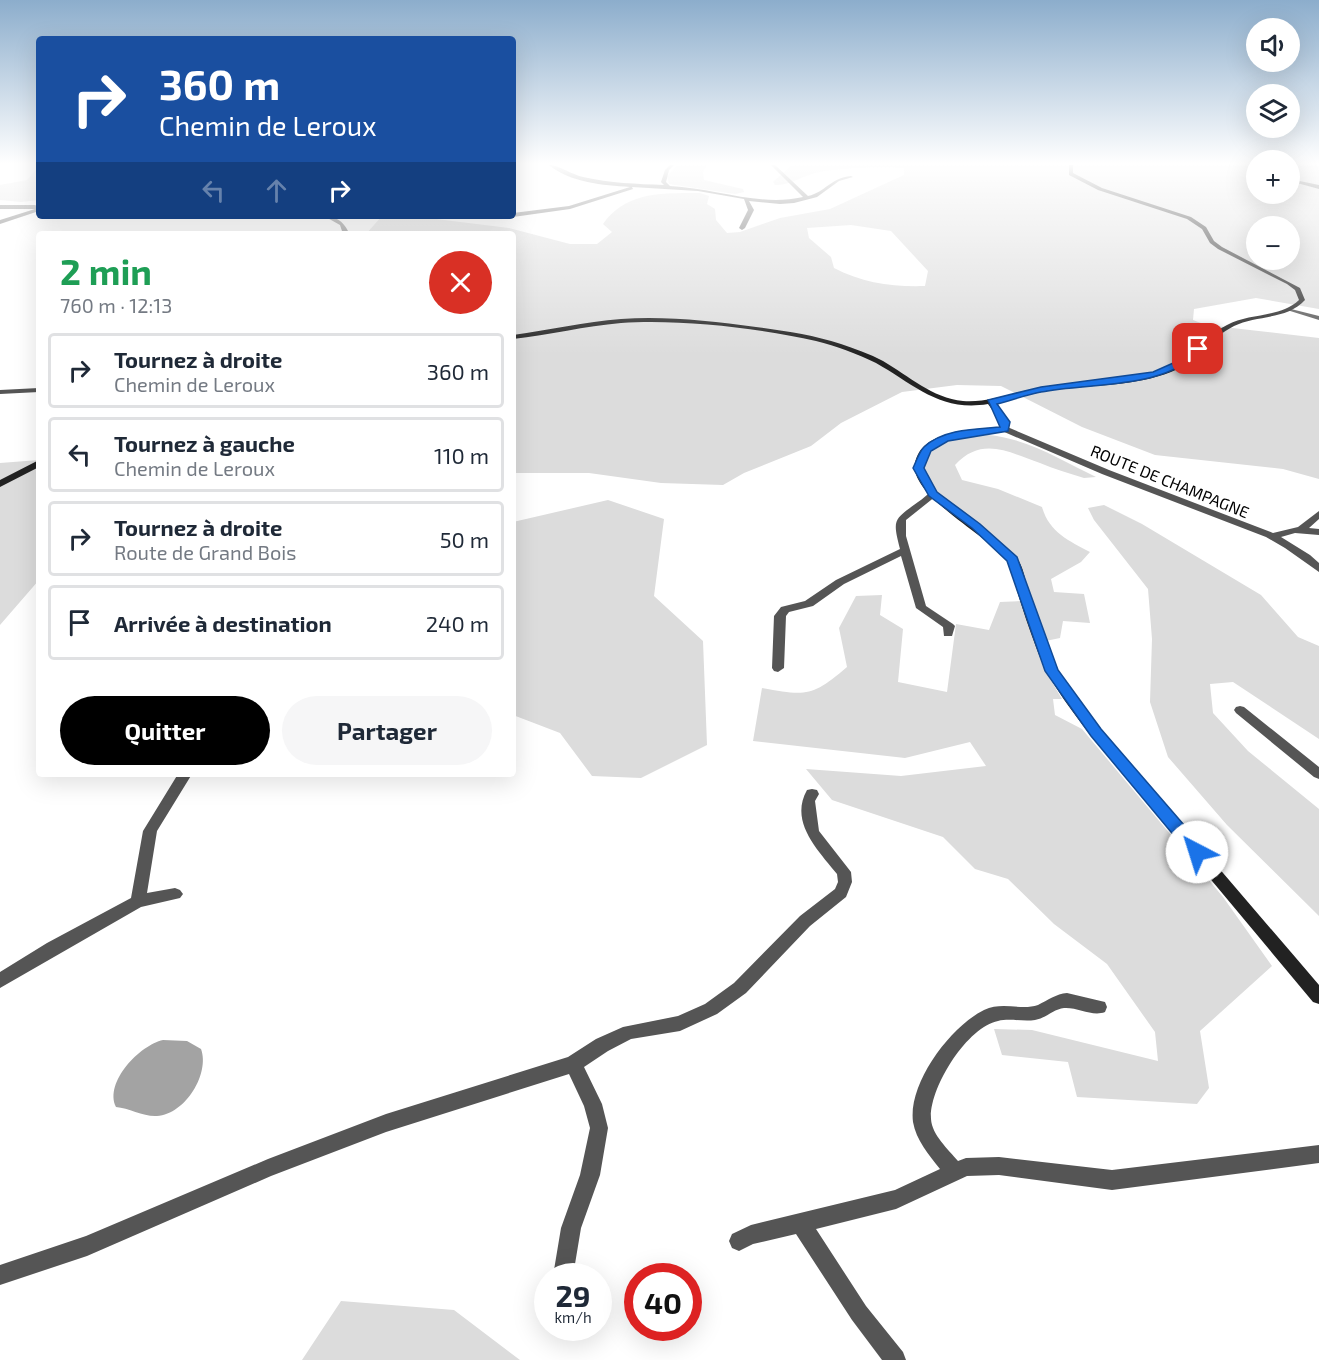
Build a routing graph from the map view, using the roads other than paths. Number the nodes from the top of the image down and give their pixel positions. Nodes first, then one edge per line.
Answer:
1 (1204, 228) edge
2 (1289, 309) junction
3 (1319, 318) edge
4 (516, 338) edge
5 (36, 390) edge
6 (0, 392) edge
7 (991, 402) junction
8 (1005, 429) junction
9 (36, 465) edge
10 (0, 484) edge
11 (933, 494) junction
12 (1319, 514) edge
13 (1302, 529) junction
14 (1319, 531) edge
15 (1271, 537) junction
16 (905, 550) junction
17 (1319, 569) edge
18 (948, 634) dead end
19 (778, 668) dead end
20 (1240, 710) dead end
21 (1319, 774) edge
22 (182, 777) edge
23 (812, 794) dead end
24 (175, 894) dead end
25 (138, 901) junction
26 (0, 981) edge
27 (1319, 998) edge
28 (1100, 1007) dead end
29 (573, 1064) junction
30 (1319, 1154) edge
31 (955, 1173) junction
32 (801, 1224) junction
33 (739, 1241) dead end
34 (565, 1263) edge
35 (0, 1275) edge
36 (895, 1360) edge

1 - 2 main road
2 - 3 street
2 - 7 main road
4 - 7 main road
5 - 6 street
7 - 8 main road
8 - 11 main road
8 - 15 street, ROUTE DE CHAMPAGNE
9 - 10 main road
11 - 16 street
11 - 27 main road
12 - 13 street
13 - 14 street
13 - 15 street
15 - 17 street, ROUTE DE CHAMPAGNE
16 - 18 street
16 - 19 street
20 - 21 street
22 - 25 street
23 - 29 street
24 - 25 street
25 - 26 street
28 - 31 street
29 - 34 street
29 - 35 street
30 - 31 street
31 - 32 street
32 - 33 street
32 - 36 street

